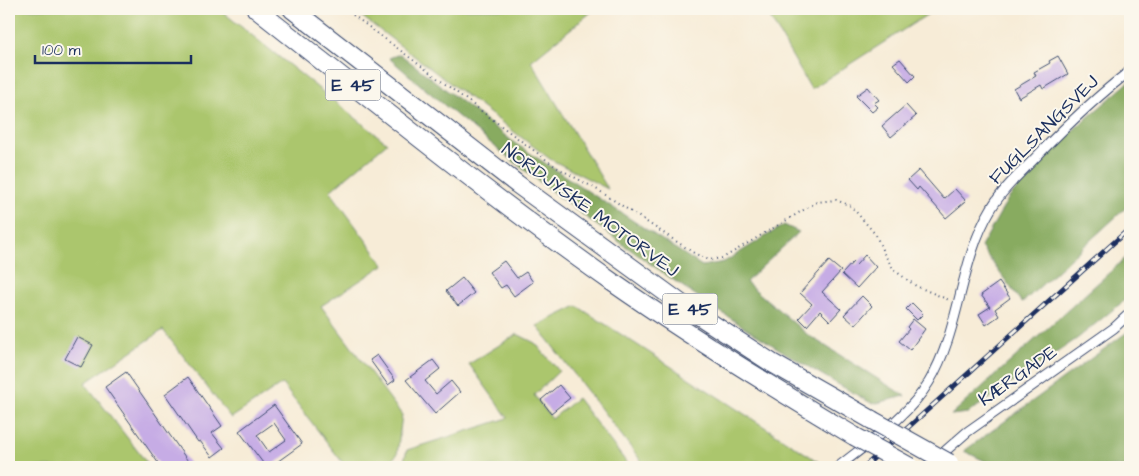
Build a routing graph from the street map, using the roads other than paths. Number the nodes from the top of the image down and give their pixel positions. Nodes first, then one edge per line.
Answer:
1 (256, 9) edge
2 (292, 9) edge
3 (307, 9) edge
4 (1130, 71) edge
5 (517, 184) junction
6 (1130, 313) edge
7 (954, 465) edge
8 (838, 467) edge
9 (910, 467) edge
10 (927, 467) edge

1 - 9 highway, E 45, bridge
2 - 5 highway, NORDJYSKE MOTORVEJ / E 45
3 - 5 highway
4 - 8 street, FUGLSANGSVEJ
5 - 7 highway, NORDJYSKE MOTORVEJ / E 45, bridge
6 - 10 street, KÆRGADE

